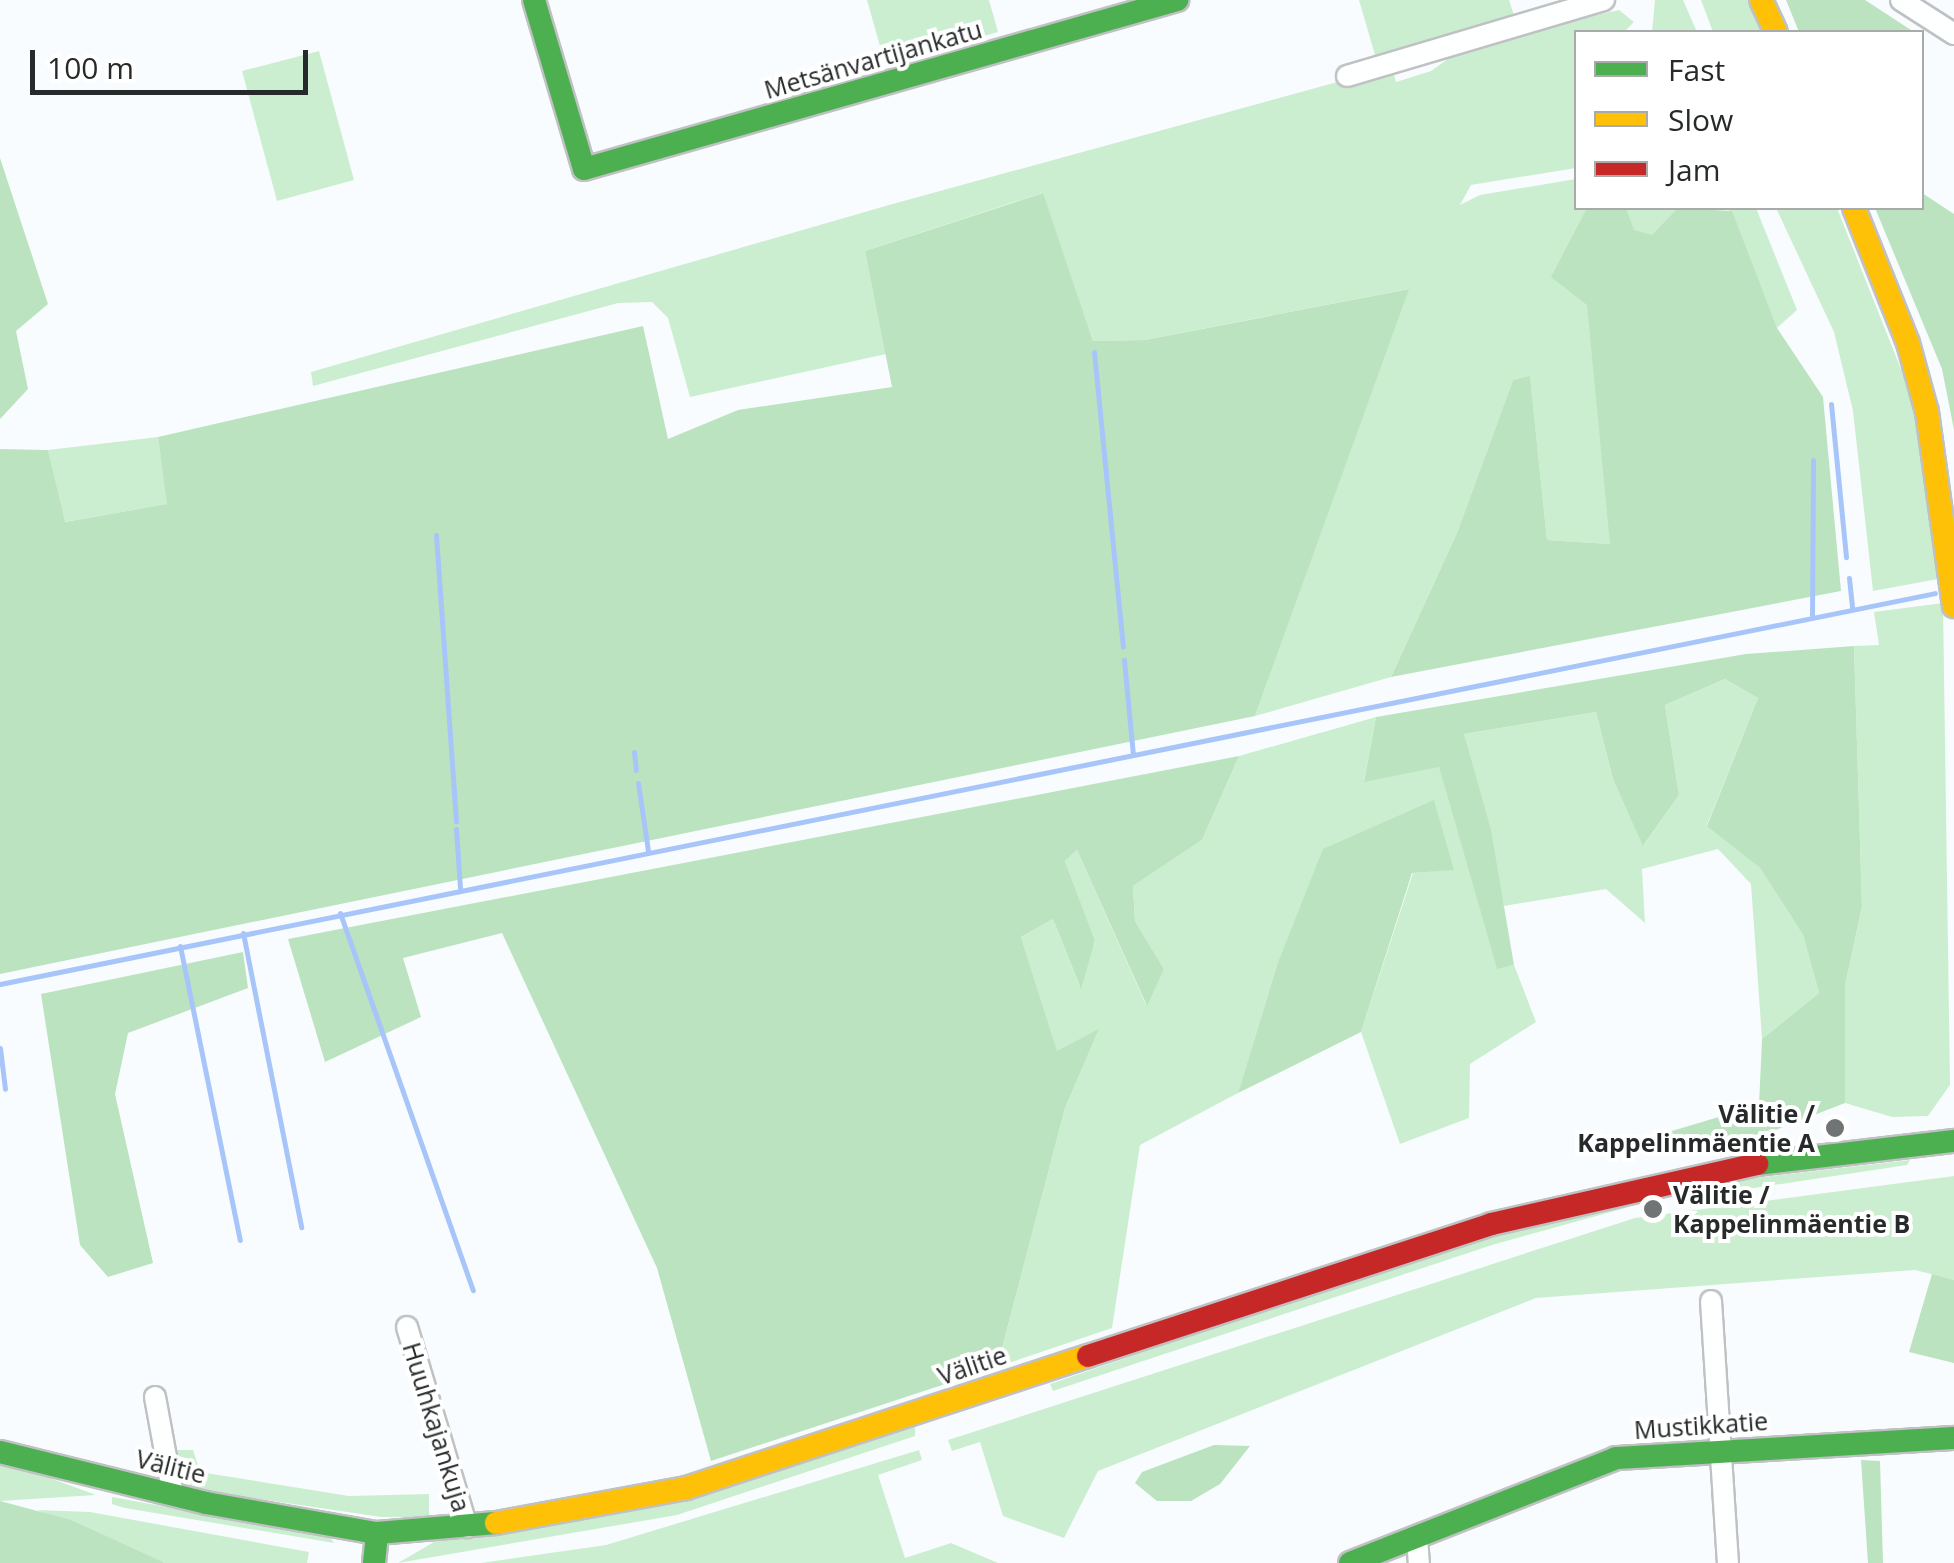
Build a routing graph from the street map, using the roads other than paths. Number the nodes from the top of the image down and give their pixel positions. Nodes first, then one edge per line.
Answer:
1 (534, 0) edge
2 (1177, 0) edge
3 (1604, 0) edge
4 (1761, 0) edge
5 (1901, 0) edge
6 (1775, 30) edge
7 (1954, 34) edge
8 (1347, 76) dead end
9 (1855, 210) edge
10 (1954, 606) edge
11 (1954, 1141) edge
12 (1711, 1301) dead end
13 (406, 1327) dead end
14 (155, 1397) dead end
15 (1954, 1438) edge
16 (1722, 1451) junction
17 (0, 1452) edge
18 (173, 1495) junction
19 (468, 1527) junction
20 (377, 1533) junction
21 (1418, 1536) junction
22 (374, 1563) edge
23 (1350, 1563) edge
24 (1419, 1563) edge
25 (1728, 1563) edge

1 - 2 main road, Metsänvartijankatu
3 - 8 street
4 - 6 main road
5 - 7 street
9 - 10 main road
11 - 19 main road, Välitie
12 - 16 street
13 - 19 street, Huuhkajankuja
14 - 18 street
15 - 16 main road, Mustikkatie
16 - 21 main road, Mustikkatie
16 - 25 street
17 - 18 main road, Välitie
18 - 20 main road, Välitie
19 - 20 main road, Välitie
20 - 22 main road
21 - 23 main road, Mustikkatie
21 - 24 street

